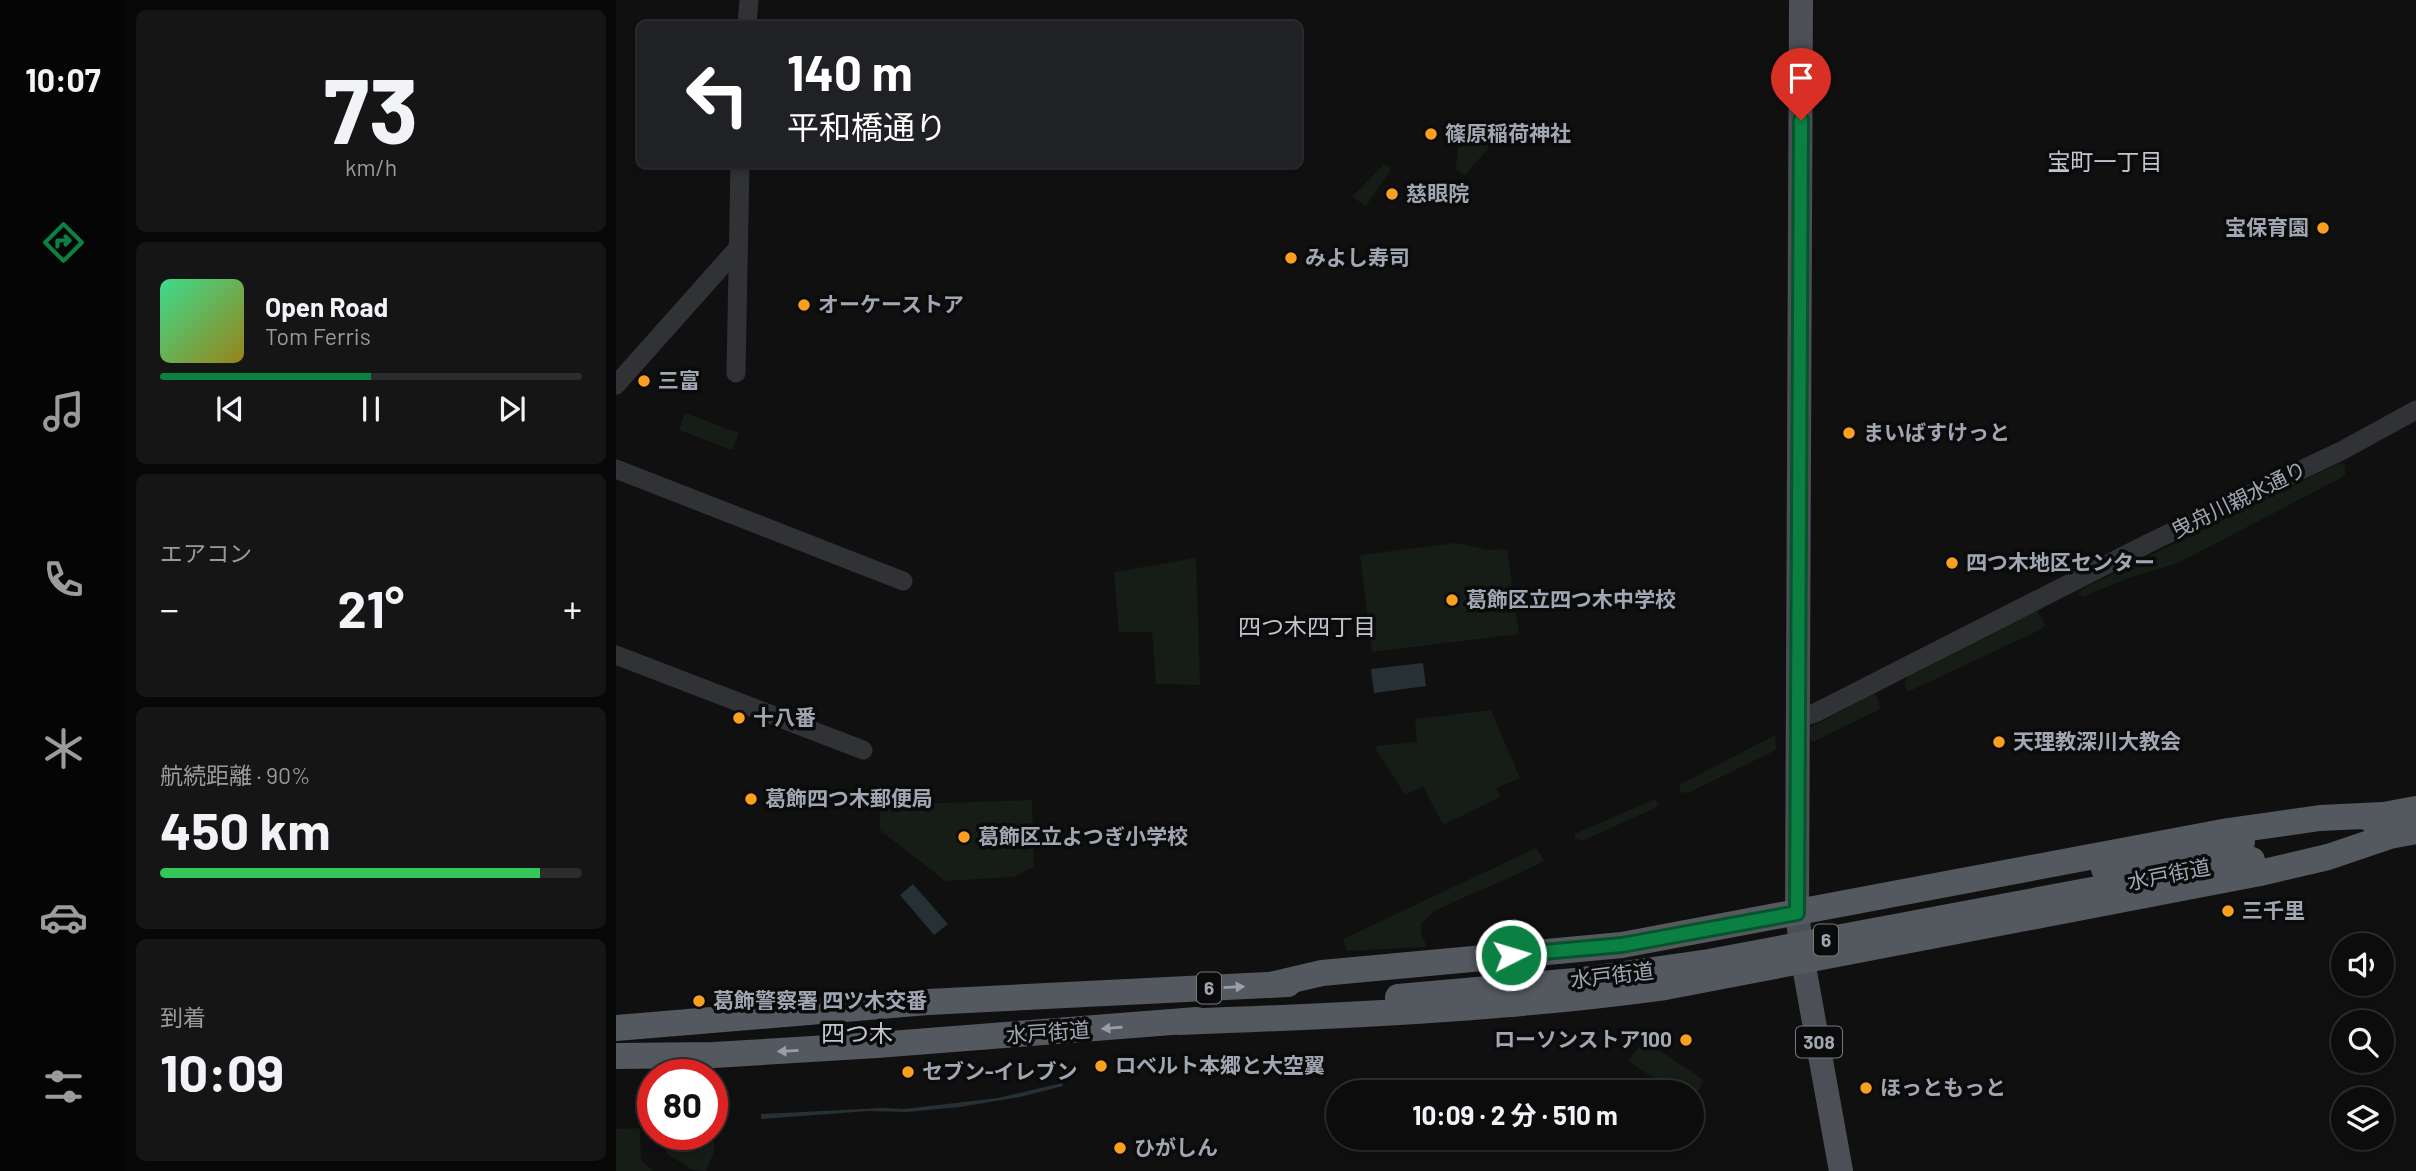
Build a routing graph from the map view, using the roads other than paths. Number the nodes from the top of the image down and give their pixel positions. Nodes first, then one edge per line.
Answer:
1 (749, 0) edge
2 (1801, 0) edge
3 (747, 21) edge
4 (740, 168) edge
5 (738, 248) junction
6 (736, 373) dead end
7 (616, 384) edge
8 (2416, 410) edge
9 (616, 469) edge
10 (903, 581) dead end
11 (616, 654) edge
12 (1797, 719) junction
13 (863, 750) dead end
14 (2416, 808) edge
15 (2397, 827) edge
16 (1797, 913) junction
17 (1803, 961) junction
18 (1270, 985) junction
19 (1397, 988) junction
20 (1149, 991) junction
21 (1180, 1022) junction
22 (616, 1028) edge
23 (616, 1055) edge
24 (714, 1055) junction
25 (616, 1072) edge
26 (1841, 1171) edge

1 - 3 street
2 - 12 main road, 308
4 - 5 street
5 - 6 street
5 - 7 street
8 - 12 street, 曳舟川親水通り
9 - 10 street
11 - 13 street
12 - 16 main road, 308
14 - 15 highway, 水戸街道 / 6
15 - 16 highway
15 - 17 highway
15 - 19 highway, 水戸街道 / 6, bridge
16 - 17 main road, 308
16 - 18 highway
17 - 21 highway
17 - 26 main road, 308
18 - 19 highway, 水戸街道 / 6
20 -> 18 highway, 水戸街道 / 6
19 - 21 highway, 水戸街道 / 6
20 - 22 highway, 水戸街道 / 6
20 - 23 highway, 水戸街道 / 6
21 -> 24 highway, 水戸街道 / 6
23 - 24 highway, 水戸街道 / 6
24 - 25 highway, 水戸街道 / 6

